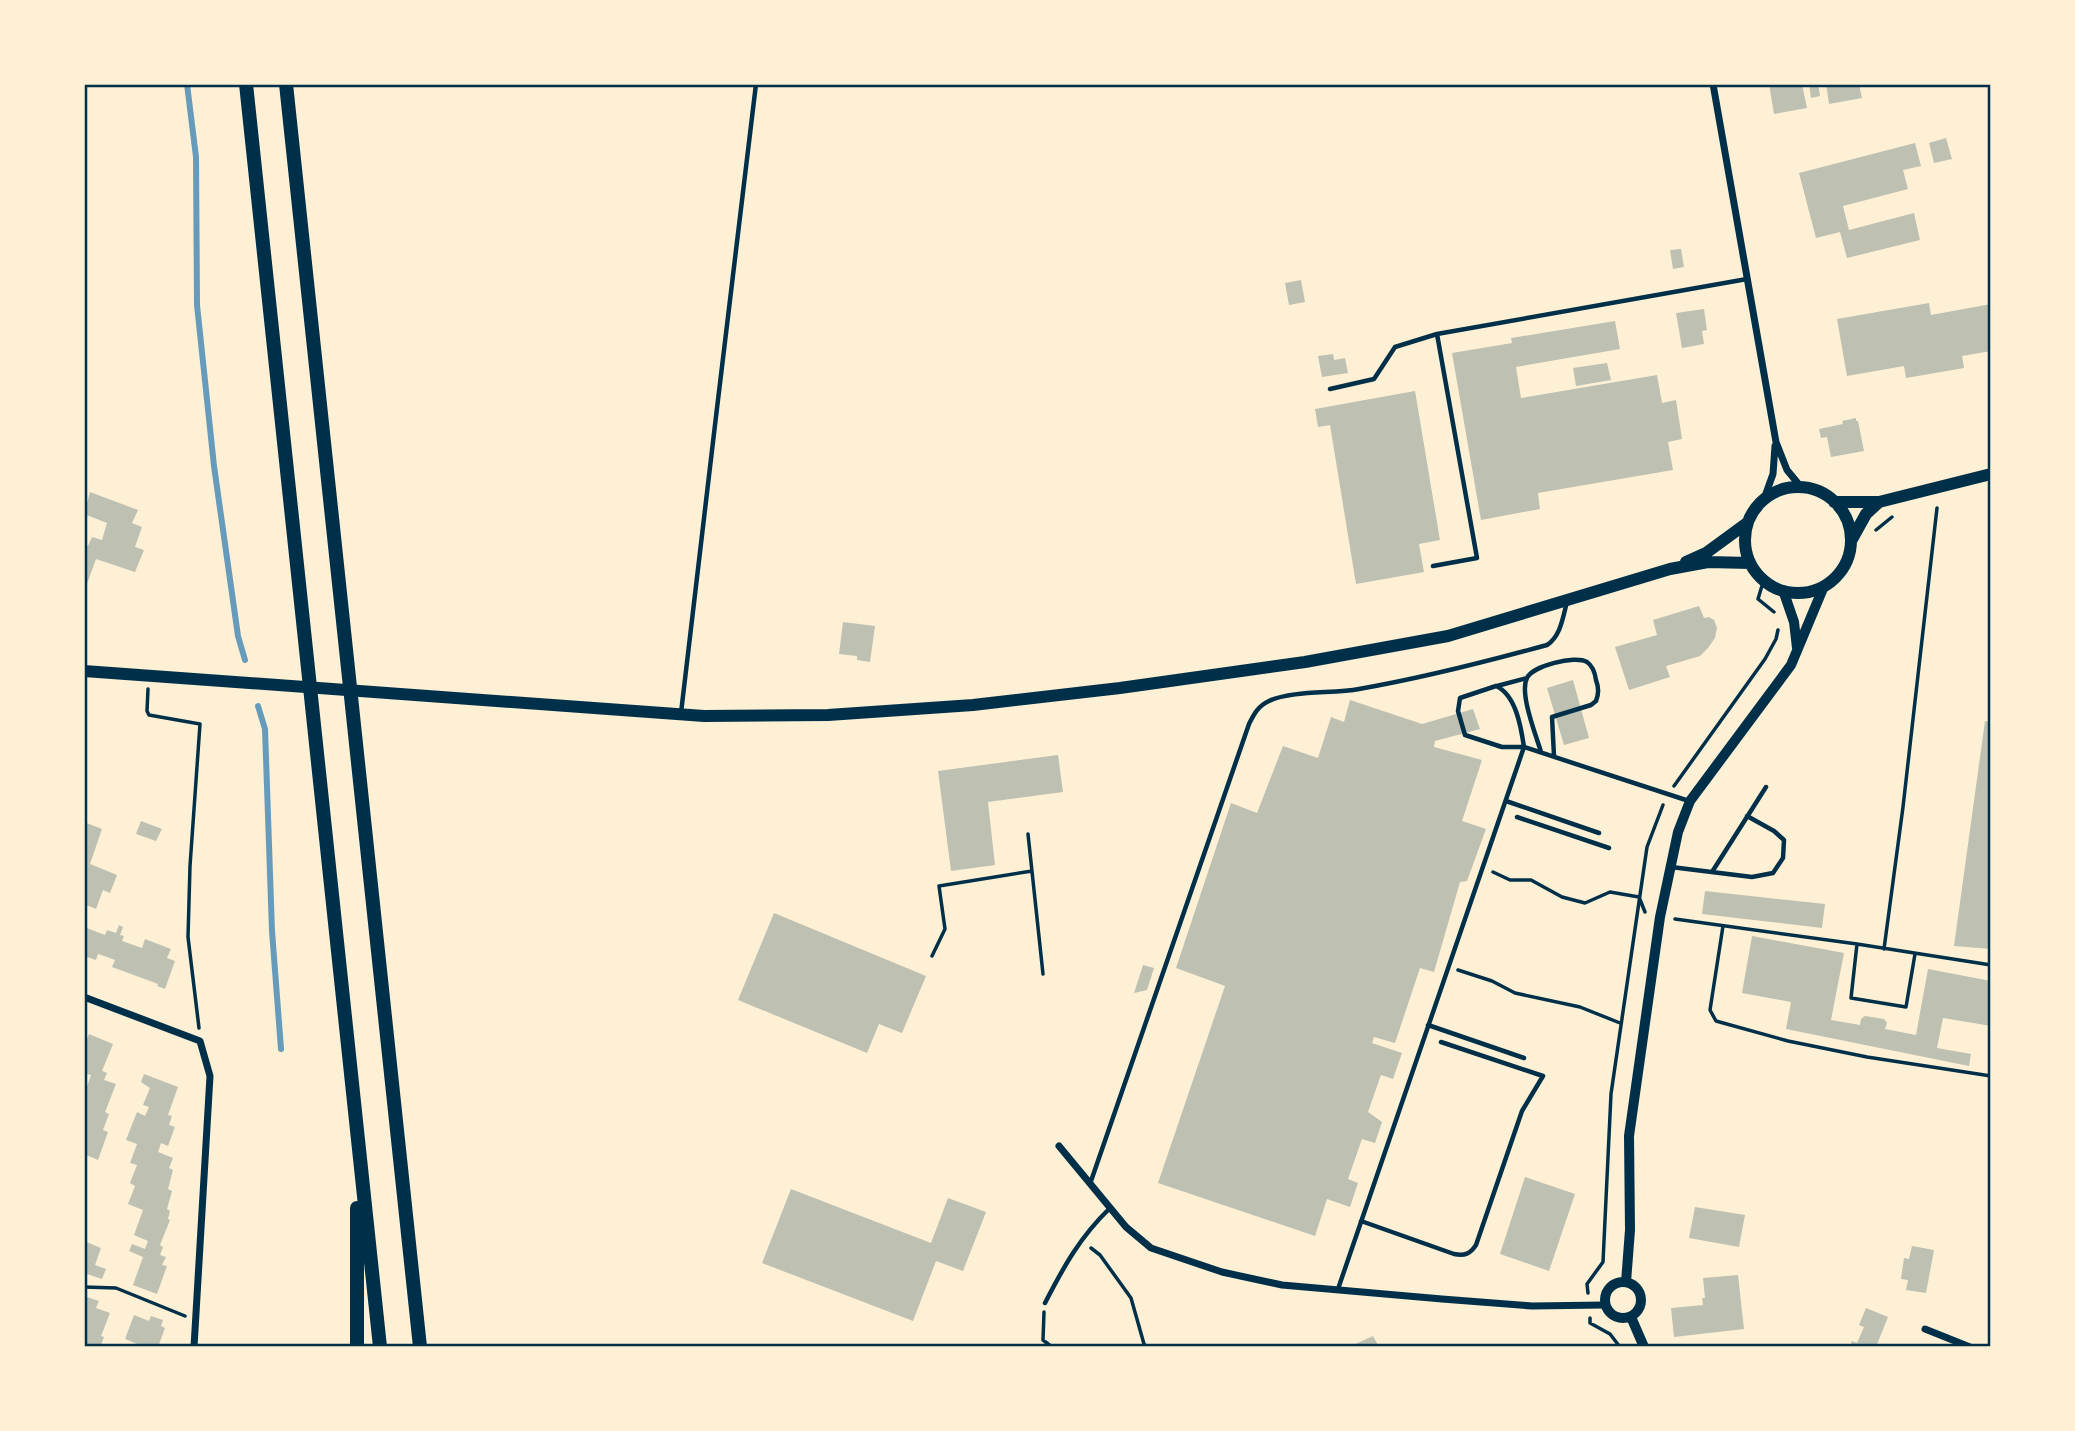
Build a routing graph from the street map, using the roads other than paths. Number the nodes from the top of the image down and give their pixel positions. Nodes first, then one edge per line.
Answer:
1 (246, 84) edge
2 (286, 84) edge
3 (756, 84) edge
4 (1713, 84) edge
5 (1747, 279) junction
6 (1437, 334) junction
7 (1330, 388) dead end
8 (1776, 442) junction
9 (1991, 474) edge
10 (1801, 487) junction
11 (1764, 499) junction
12 (1834, 502) junction
13 (1879, 502) junction
14 (1747, 523) junction
15 (1851, 541) junction
16 (1750, 563) junction
17 (1433, 566) dead end
18 (1670, 569) junction
19 (1824, 586) junction
20 (1783, 590) junction
21 (1568, 599) junction
22 (1797, 652) junction
23 (84, 671) edge
24 (1527, 678) junction
25 (1496, 686) junction
26 (681, 714) junction
27 (1524, 747) junction
28 (1541, 752) junction
29 (1554, 757) junction
30 (1766, 787) dead end
31 (1506, 801) junction
32 (1690, 801) junction
33 (1747, 816) junction
34 (1517, 817) dead end
35 (1599, 833) dead end
36 (1609, 848) dead end
37 (1670, 867) junction
38 (1712, 872) junction
39 (84, 997) edge
40 (1428, 1025) junction
41 (1441, 1042) dead end
42 (1524, 1058) dead end
43 (357, 1140) junction
44 (1059, 1146) dead end
45 (1089, 1185) junction
46 (1110, 1208) junction
47 (1361, 1221) junction
48 (1626, 1282) junction
49 (1338, 1289) junction
50 (1045, 1303) road end
51 (1604, 1305) junction
52 (1631, 1317) junction
53 (1925, 1329) dead end
54 (194, 1347) edge
55 (357, 1347) edge
56 (380, 1347) edge
57 (422, 1347) edge
58 (1644, 1347) edge
59 (1970, 1347) edge

1 - 43 highway
2 - 57 highway
3 - 26 lane
4 - 5 street
5 - 6 lane
5 - 8 street
6 - 7 lane
6 - 17 lane
8 - 10 street
8 - 11 street
9 - 13 main road
10 - 11 main road
10 - 12 main road
11 - 14 main road
12 - 13 main road
12 - 15 main road
13 - 15 main road
14 - 16 main road
14 - 18 main road
15 - 19 main road
16 - 18 main road
16 - 20 main road
18 - 21 main road
19 - 20 main road
19 - 22 street
20 - 22 street
21 - 26 main road
21 - 45 lane
22 - 32 street
23 - 26 main road
24 - 25 lane
24 - 28 lane
24 - 29 lane
25 - 27 lane
25 - 27 lane
27 - 28 lane
27 - 31 lane
28 - 29 lane
29 - 32 lane
30 - 33 lane
31 - 35 lane
31 - 40 lane
32 - 37 street
33 - 38 lane
33 - 38 lane
34 - 36 lane
37 - 38 lane
37 - 48 street
39 - 54 street
40 - 42 lane
40 - 47 lane
41 - 47 lane
43 - 55 highway
43 - 56 highway
44 - 45 street
45 - 46 street
46 - 49 street
46 - 50 lane
47 - 49 lane
48 - 51 street
48 - 52 street
49 - 51 street
51 - 52 street
52 - 58 street
53 - 59 street

